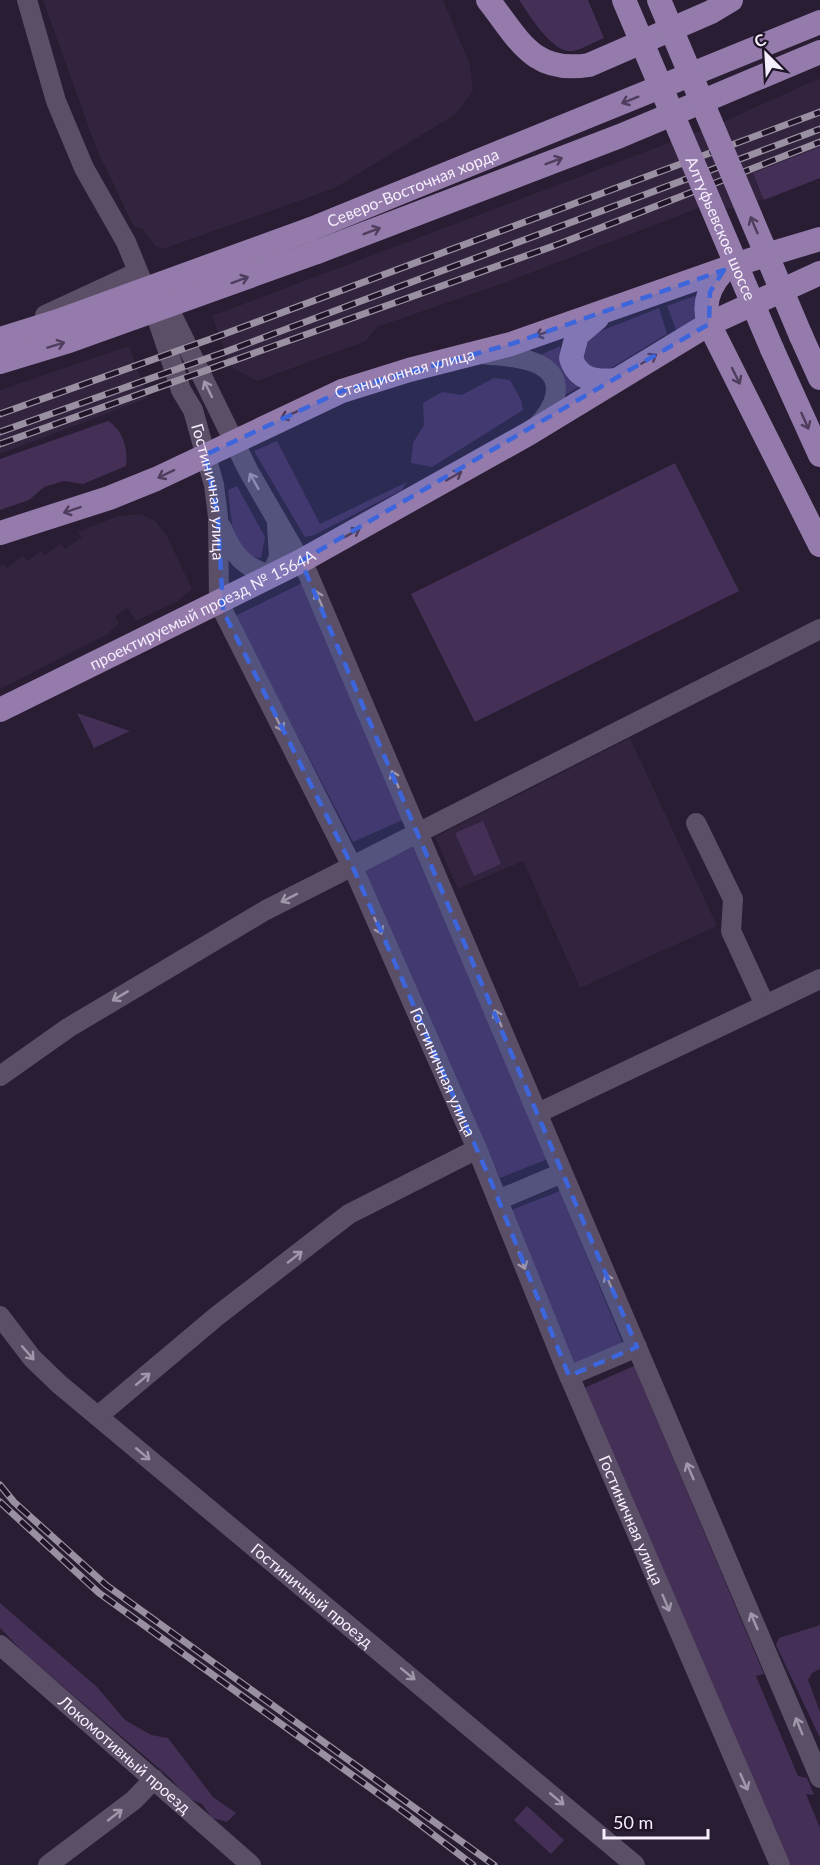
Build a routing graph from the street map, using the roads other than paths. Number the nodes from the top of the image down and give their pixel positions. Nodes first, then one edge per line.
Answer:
1 (27, 0) edge
2 (488, 0) edge
3 (624, 0) edge
4 (659, 0) edge
5 (731, 0) edge
6 (820, 22) edge
7 (820, 52) edge
8 (820, 239) edge
9 (795, 247) junction
10 (820, 268) edge
11 (724, 270) junction
12 (138, 272) junction
13 (820, 273) edge
14 (606, 311) junction
15 (710, 324) junction
16 (0, 334) edge
17 (0, 339) edge
18 (478, 354) junction
19 (0, 362) edge
20 (820, 378) edge
21 (616, 380) junction
22 (528, 434) junction
23 (234, 441) junction
24 (205, 455) junction
25 (820, 455) edge
26 (218, 518) junction
27 (276, 520) junction
28 (0, 533) edge
29 (820, 544) edge
30 (302, 561) junction
31 (271, 575) junction
32 (219, 601) junction
33 (820, 629) edge
34 (0, 710) edge
35 (696, 823) dead end
36 (418, 832) junction
37 (352, 867) junction
38 (820, 979) edge
39 (765, 1005) junction
40 (0, 1076) edge
41 (538, 1113) junction
42 (477, 1149) junction
43 (562, 1173) junction
44 (498, 1200) junction
45 (0, 1316) edge
46 (637, 1347) junction
47 (569, 1376) junction
48 (98, 1416) junction
49 (0, 1644) edge
50 (820, 1778) edge
51 (154, 1779) junction
52 (48, 1865) edge
53 (251, 1865) edge
54 (635, 1865) edge
55 (780, 1865) edge

1 - 12 street, Гостиничная улица
2 - 5 main road
3 -> 25 main road, Алтуфьевское шоссе, bridge
20 -> 4 main road, Алтуфьевское шоссе, bridge
6 -> 17 main road, Северо-Восточная хорда, bridge
19 -> 7 main road, Северо-Восточная хорда, bridge
8 - 9 main road, Станционная улица
9 - 10 main road
9 - 11 main road, Станционная улица
11 - 14 main road, Станционная улица
11 - 15 main road
12 - 16 street
23 -> 12 street, Гостиничная улица
12 - 24 street, Гостиничная улица
13 - 15 main road
14 -> 18 main road, Станционная улица
14 - 21 main road
21 -> 15 main road, проектируемый проезд № 1564А
15 -> 29 main road
18 - 22 street
18 -> 23 main road, Станционная улица
21 - 22 main road, проектируемый проезд № 1564А
30 -> 22 main road, проектируемый проезд № 1564А
23 - 24 main road, Станционная улица
27 -> 23 street, Гостиничная улица
24 - 26 street, Гостиничная улица
24 -> 28 main road, Станционная улица
26 - 31 street
26 - 32 street, Гостиничная улица
27 - 30 street, Гостиничная улица
27 - 31 street
30 - 31 main road, проектируемый проезд № 1564А
36 -> 30 street, Гостиничная улица
31 - 32 main road, проектируемый проезд № 1564А
32 - 34 main road, проектируемый проезд № 1564А
32 -> 37 street, Гостиничная улица
33 - 36 street
35 - 39 street
36 - 37 street
41 -> 36 street, Гостиничная улица
37 -> 40 street
37 -> 42 street, Гостиничная улица
38 - 39 street
39 - 41 street
41 - 43 street, Гостиничная улица
42 - 44 street, Гостиничная улица
48 -> 42 street
43 - 44 street
46 -> 43 street, Гостиничная улица
44 -> 47 street, Гостиничная улица
45 -> 48 street, Гостиничный проезд
46 - 47 street
50 -> 46 street, Гостиничная улица
47 -> 55 street, Гостиничная улица
48 -> 54 street, Гостиничный проезд
49 - 51 street, Локомотивный проезд
52 -> 51 street
51 - 53 street, Локомотивный проезд

